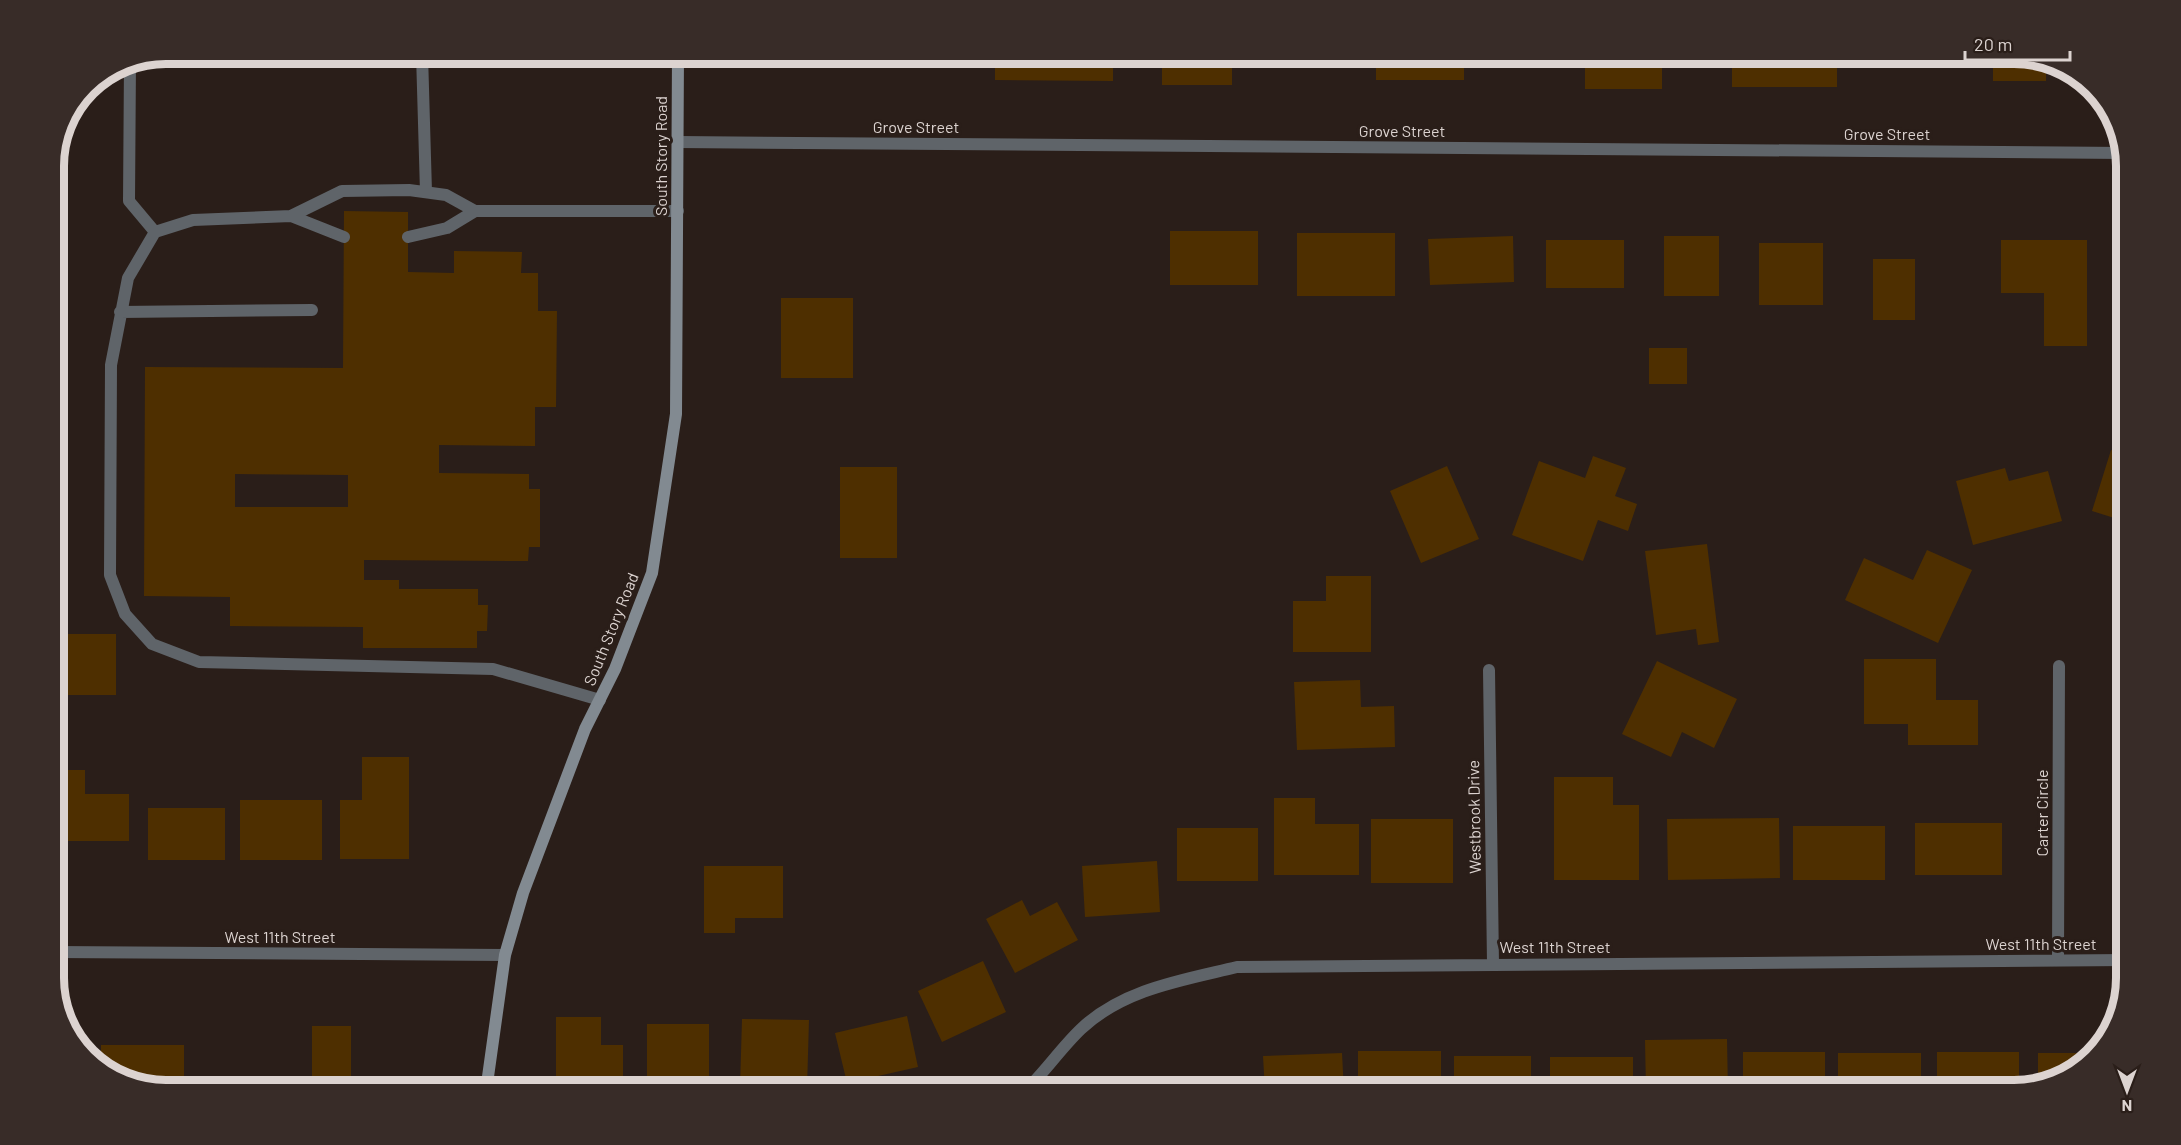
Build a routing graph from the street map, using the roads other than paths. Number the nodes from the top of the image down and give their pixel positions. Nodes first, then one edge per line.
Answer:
1 (422, 64) edge
2 (678, 64) edge
3 (130, 71) edge
4 (678, 142) junction
5 (2116, 153) edge
6 (426, 192) junction
7 (475, 211) junction
8 (678, 211) junction
9 (291, 216) junction
10 (155, 232) junction
11 (344, 237) dead end
12 (408, 237) dead end
13 (312, 310) dead end
14 (120, 312) junction
15 (2059, 666) dead end
16 (1489, 670) dead end
17 (600, 700) junction
18 (65, 952) edge
19 (506, 955) junction
20 (2058, 960) junction
21 (2116, 960) edge
22 (1493, 964) junction
23 (488, 1080) edge
24 (1037, 1080) edge

1 - 6 street
2 - 4 main road, South Story Road
3 - 10 street
4 - 5 street, Grove Street
4 - 8 main road, South Story Road
6 - 7 street
6 - 9 street
7 - 8 street
7 - 12 street
8 - 17 main road, South Story Road
9 - 10 street
9 - 11 street
10 - 14 street
13 - 14 street
14 - 17 street
15 - 20 street, Carter Circle
16 - 22 street, Westbrook Drive
17 - 19 main road, South Story Road
18 - 19 street, West 11th Street
19 - 23 main road, South Story Road
20 - 21 street, West 11th Street
20 - 22 street, West 11th Street
22 - 24 street, West 11th Street

